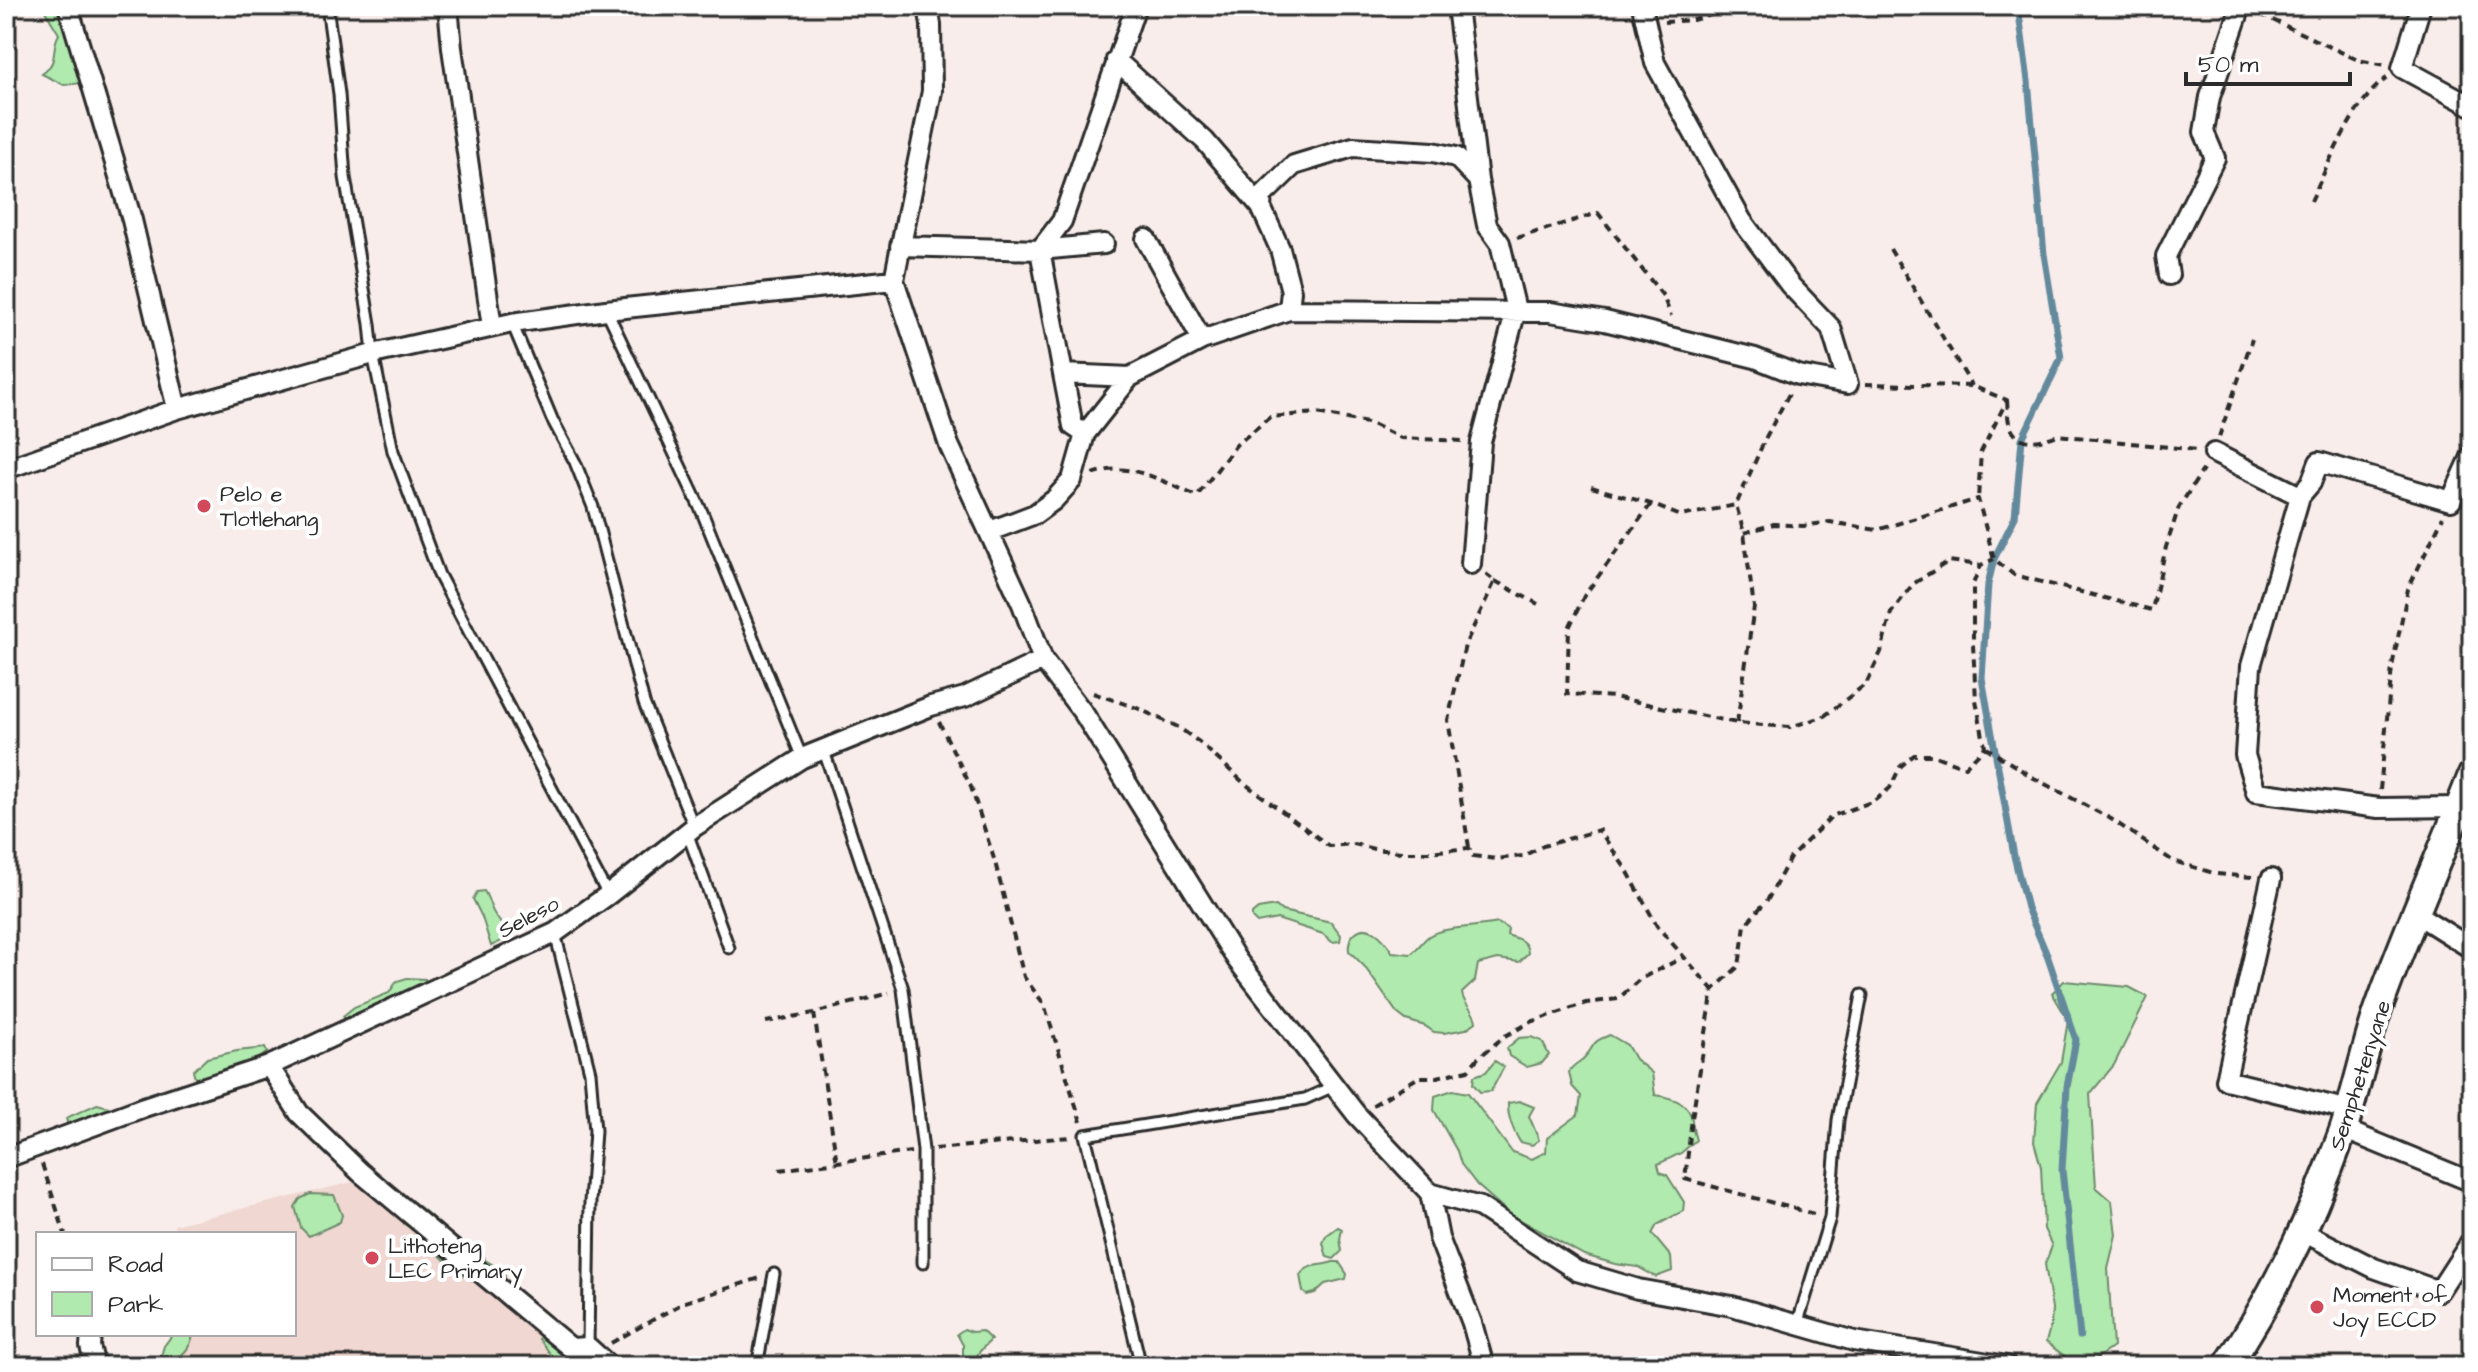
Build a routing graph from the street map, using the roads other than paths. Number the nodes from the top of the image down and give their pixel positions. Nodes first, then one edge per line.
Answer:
1 (68, 6) edge
2 (327, 6) edge
3 (448, 6) edge
4 (928, 6) edge
5 (1136, 6) edge
6 (1457, 6) edge
7 (2421, 6) edge
8 (2249, 9) edge
9 (1644, 14) edge
10 (1116, 60) junction
11 (2472, 106) edge
12 (1478, 180) junction
13 (1261, 207) junction
14 (1146, 239) dead end
15 (1104, 244) dead end
16 (900, 246) junction
17 (1040, 250) junction
18 (2169, 275) dead end
19 (894, 280) junction
20 (606, 310) junction
21 (1289, 310) junction
22 (1516, 310) junction
23 (512, 323) junction
24 (492, 327) junction
25 (1202, 340) junction
26 (373, 354) junction
27 (1063, 374) junction
28 (1130, 377) junction
29 (177, 409) junction
30 (1085, 434) junction
31 (2214, 453) road end
32 (2472, 455) edge
33 (6, 469) edge
34 (2300, 496) junction
35 (990, 531) junction
36 (1471, 564) road end
37 (1043, 660) junction
38 (823, 748) junction
39 (802, 758) junction
40 (2472, 775) edge
41 (2459, 807) junction
42 (690, 829) junction
43 (2271, 879) road end
44 (608, 895) junction
45 (2415, 913) junction
46 (555, 933) junction
47 (729, 948) dead end
48 (2472, 949) edge
49 (1862, 995) dead end
50 (269, 1066) junction
51 (1334, 1086) junction
52 (2346, 1120) junction
53 (6, 1158) edge
54 (2472, 1182) edge
55 (1430, 1193) junction
56 (2303, 1232) junction
57 (2472, 1240) edge
58 (923, 1263) dead end
59 (774, 1274) road end
60 (1797, 1325) junction
61 (91, 1336) edge
62 (595, 1358) edge
63 (95, 1366) edge
64 (757, 1366) edge
65 (1141, 1366) edge
66 (1484, 1366) edge
67 (2007, 1366) edge
68 (2227, 1366) edge

1 - 29 street
2 - 26 lane
3 - 24 street
4 - 16 street
5 - 10 street
6 - 12 street
7 - 11 street
8 - 18 street
9 - 22 street
10 - 13 street
10 - 17 street
12 - 13 street
12 - 22 street
13 - 21 street
14 - 25 street
15 - 17 street
16 - 17 street
16 - 19 street
17 - 27 street
19 - 20 street
19 - 35 street
20 - 23 street
20 - 39 lane
21 - 22 street
21 - 25 street
22 - 36 street
23 - 24 street
23 - 42 lane
24 - 26 street
25 - 28 street
26 - 29 street
26 - 44 lane
27 - 28 street
27 - 30 street
28 - 30 street
29 - 33 street
30 - 35 street
31 - 34 street
32 - 34 street
34 - 41 street
35 - 37 street
37 - 38 street, Seleso
37 - 51 street
38 - 39 street, Seleso
38 - 58 lane
39 - 42 street, Seleso
40 - 41 main road, Semphetenyane
41 - 45 main road, Semphetenyane
42 - 44 street, Seleso
42 - 47 lane
43 - 52 street
44 - 46 street, Seleso
45 - 48 street
45 - 52 main road, Semphetenyane
46 - 50 street, Seleso
46 - 62 lane
49 - 60 lane
50 - 53 street, Seleso
50 - 62 street
51 - 55 street
51 - 65 lane
52 - 54 street
52 - 56 main road, Semphetenyane
55 - 60 street
55 - 66 street
56 - 57 street
56 - 68 main road, Semphetenyane
59 - 64 lane
60 - 67 street
61 - 63 street

